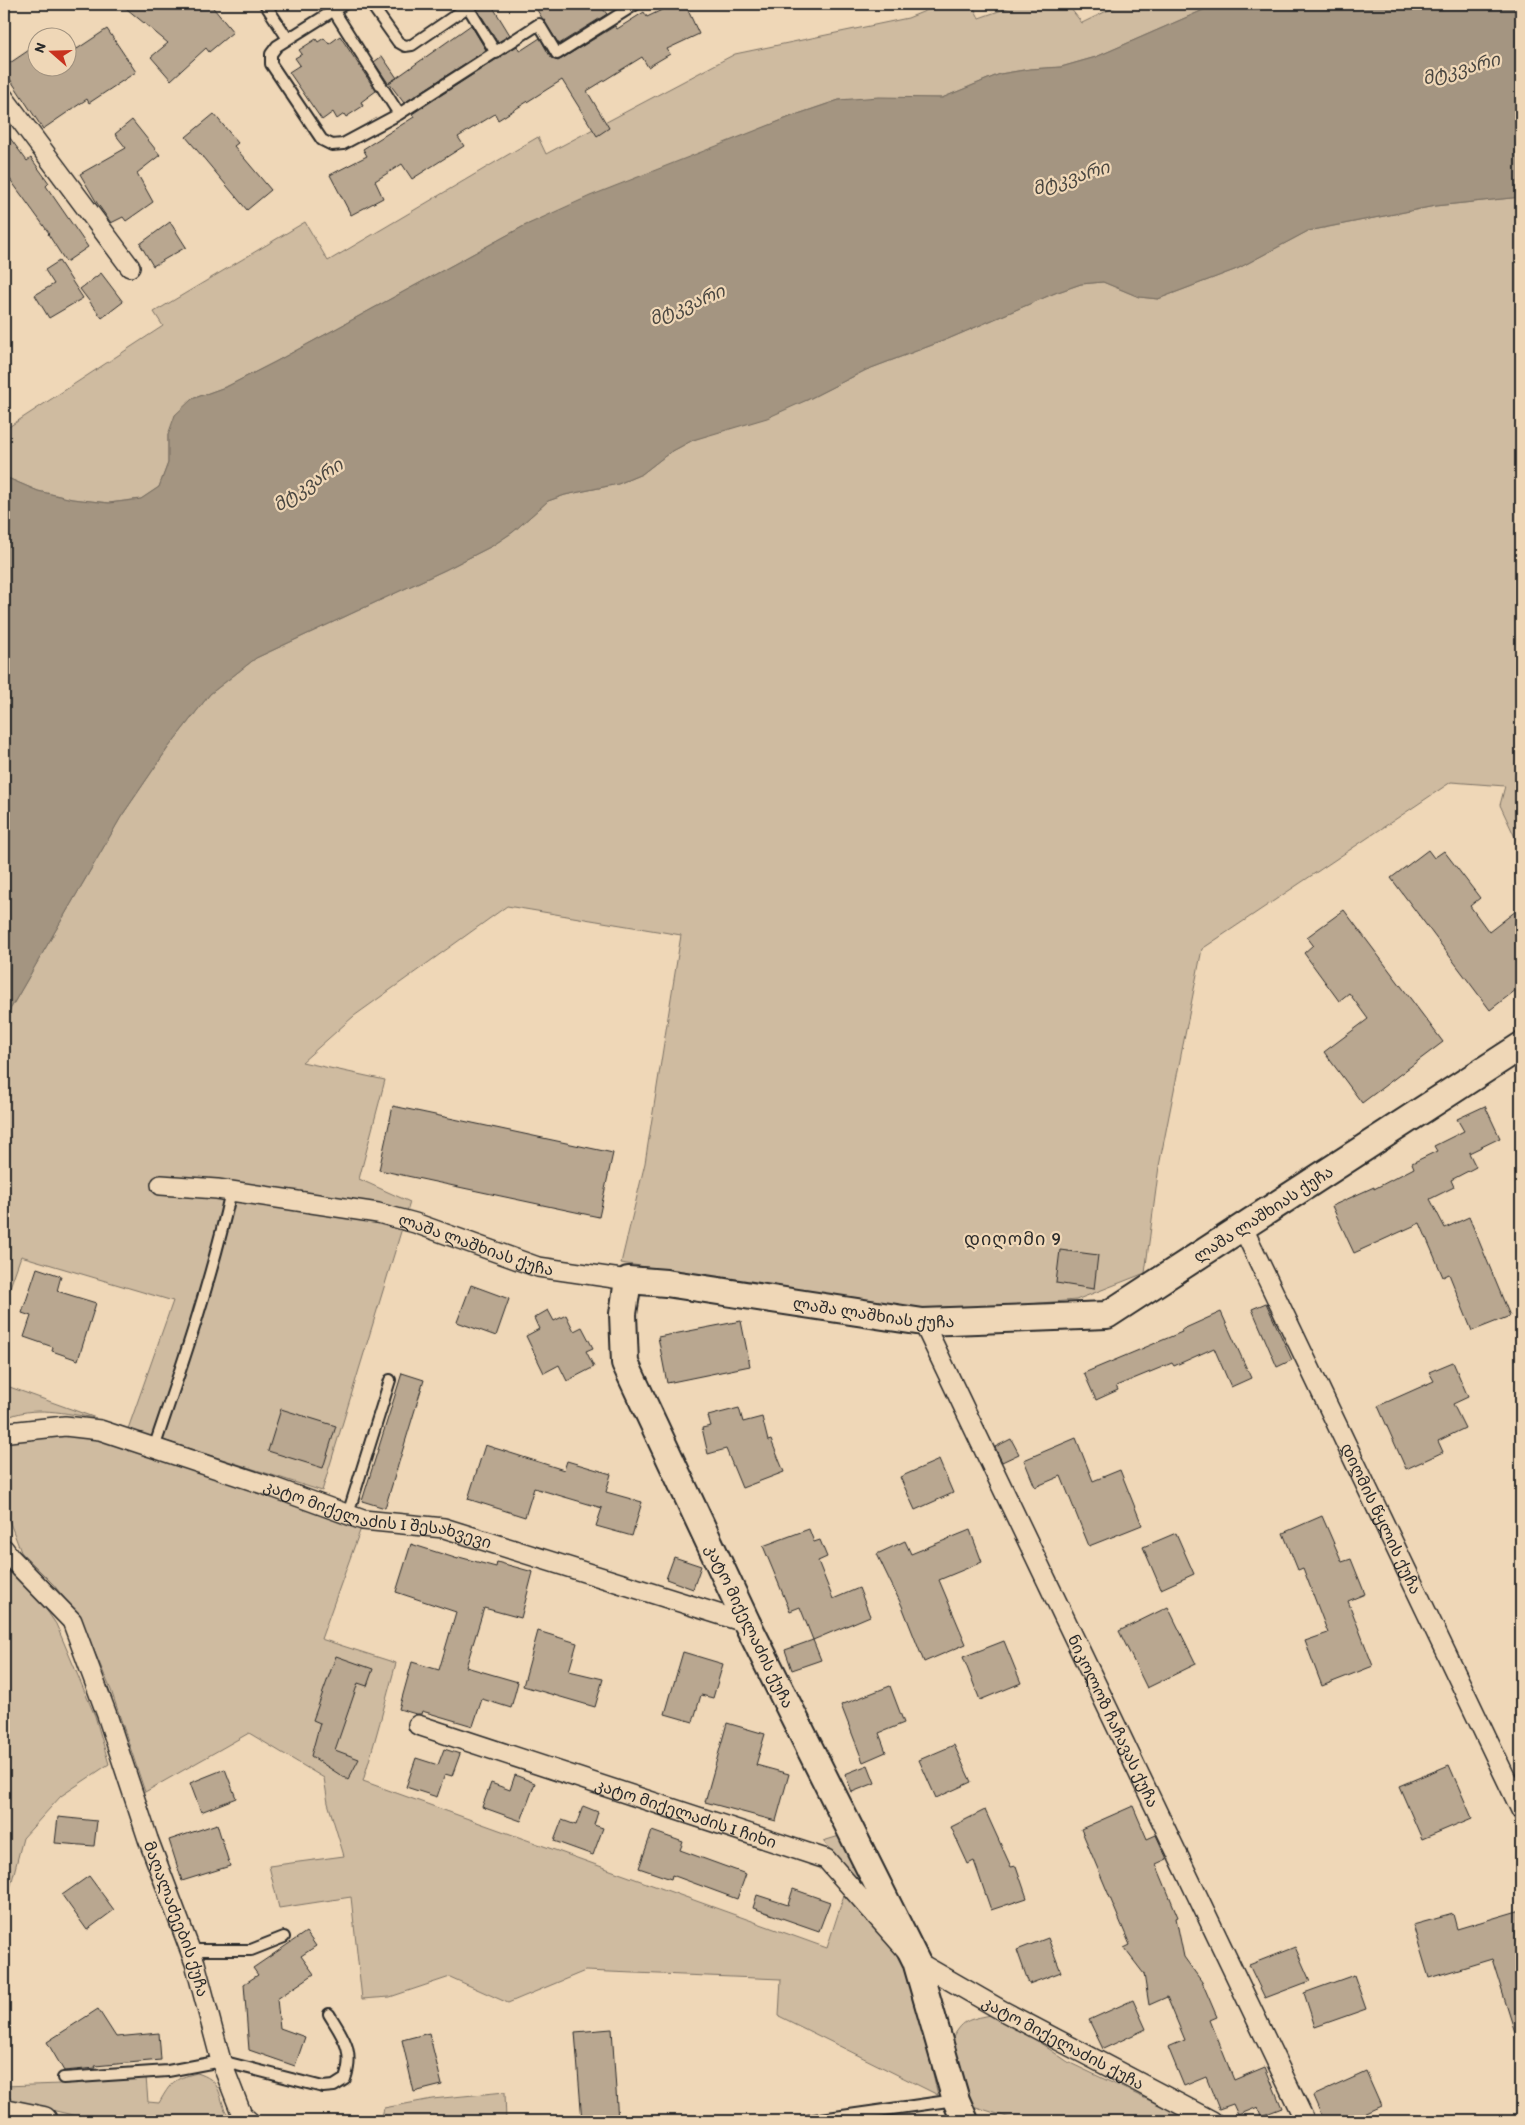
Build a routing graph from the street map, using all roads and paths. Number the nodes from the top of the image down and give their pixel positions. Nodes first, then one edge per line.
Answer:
1 (265, 4) edge
2 (344, 4) edge
3 (371, 4) edge
4 (636, 4) edge
5 (468, 5) edge
6 (334, 10) junction
7 (288, 39) junction
8 (496, 52) junction
9 (4, 98) edge
10 (399, 114) junction
11 (130, 267) dead end
12 (1521, 1048) edge
13 (161, 1185) dead end
14 (232, 1191) junction
15 (1242, 1226) junction
16 (628, 1280) junction
17 (922, 1322) junction
18 (390, 1380) dead end
19 (4, 1434) edge
20 (154, 1448) junction
21 (348, 1514) junction
22 (4, 1549) edge
23 (748, 1623) junction
24 (418, 1725) dead end
25 (1521, 1810) edge
26 (284, 1937) dead end
27 (190, 1950) junction
28 (916, 1961) junction
29 (329, 2014) dead end
30 (222, 2060) junction
31 (63, 2078) dead end
32 (961, 2110) edge
33 (4, 2113) edge
34 (43, 2121) edge
35 (249, 2121) edge
36 (807, 2121) edge
37 (1212, 2121) edge
38 (1306, 2121) edge

1 - 7 lane
2 - 6 lane
3 - 5 lane
4 - 8 lane
5 - 8 lane
6 - 7 lane
6 - 10 lane
7 - 10 lane
8 - 10 lane
9 - 11 street
12 - 15 street, ლაშა ლაშხიას ქუჩა
13 - 14 street, ლაშა ლაშხიას ქუჩა
14 - 16 street, ლაშა ლაშხიას ქუჩა
14 - 20 lane
15 - 17 street, ლაშა ლაშხიას ქუჩა
15 - 25 street, დიღმის წყლის ქუჩა
16 - 17 street, ლაშა ლაშხიას ქუჩა
16 - 23 street, კატო მიქელაძის ქუჩა
17 - 38 street, ნიკოლოზ ჩაჩავას ქუჩა
18 - 21 lane
19 - 20 street, კატო მიქელაძის I შესახვევი
20 - 21 street, კატო მიქელაძის I შესახვევი
21 - 23 street, კატო მიქელაძის I შესახვევი
22 - 27 street, მაღალაძეების ქუჩა
23 - 28 street, კატო მიქელაძის ქუჩა
24 - 28 street, კატო მიქელაძის I ჩიხი
26 - 27 lane
27 - 30 street, მაღალაძეების ქუჩა
28 - 32 street, კატო მიქელაძის ქუჩა
28 - 37 street, კატო მიქელაძის ქუჩა
29 - 30 lane
30 - 31 lane
30 - 35 street, მაღალაძეების ქუჩა
32 - 36 lane
33 - 34 highway

